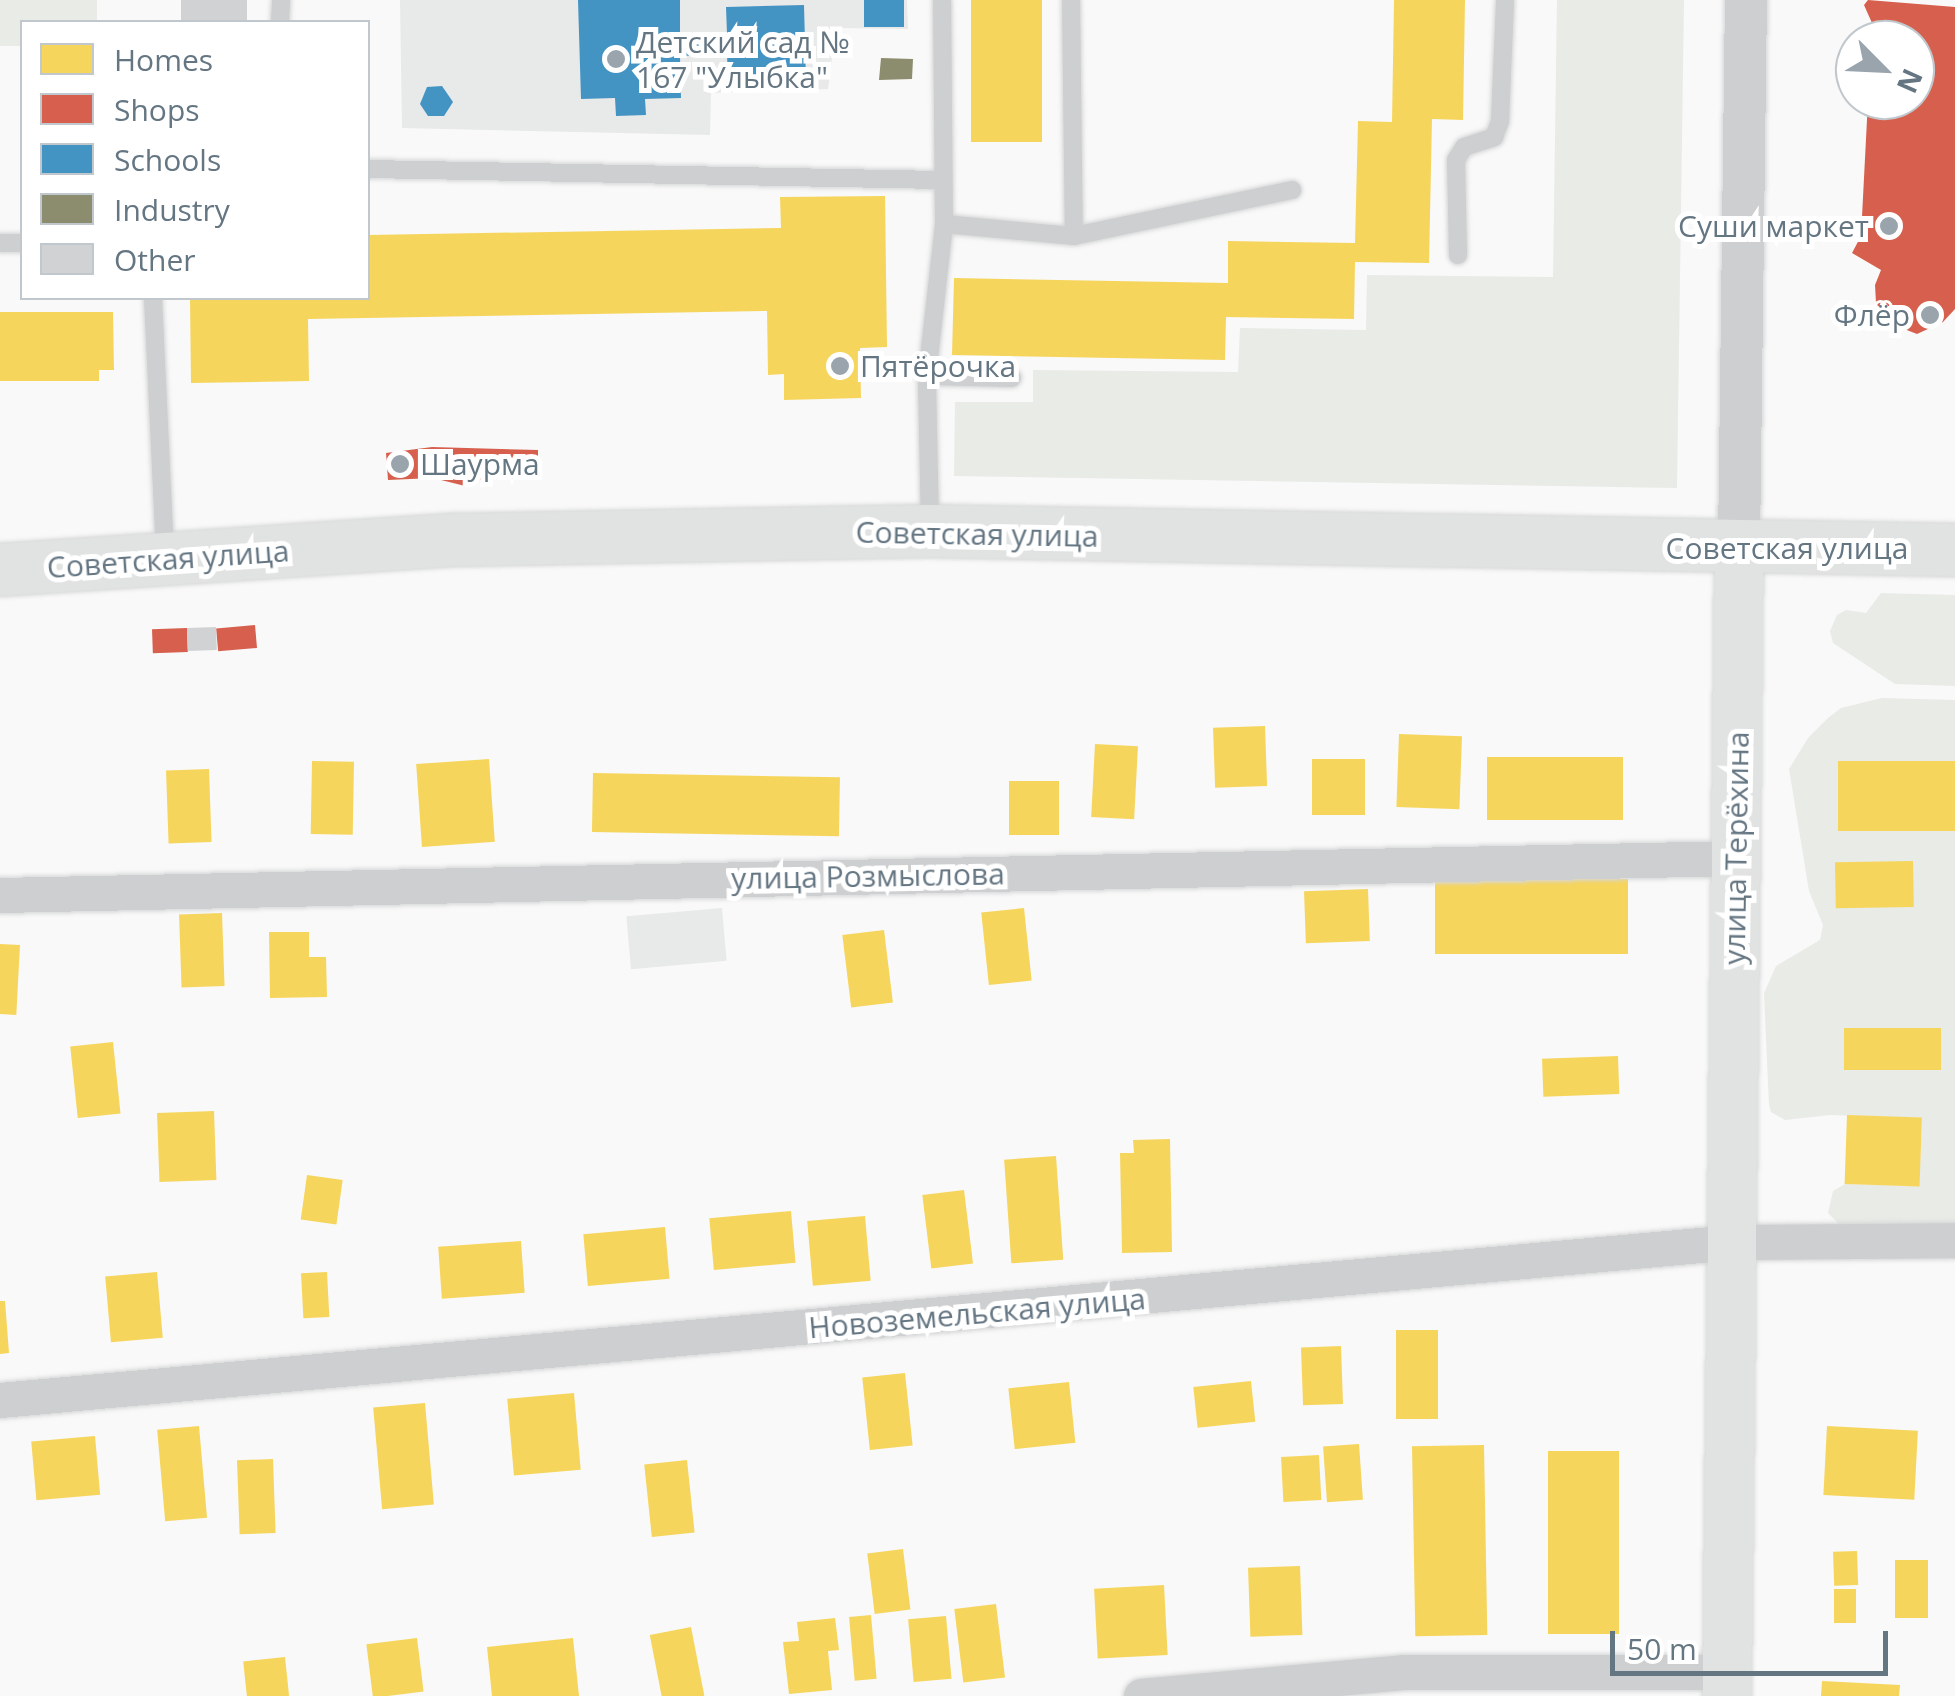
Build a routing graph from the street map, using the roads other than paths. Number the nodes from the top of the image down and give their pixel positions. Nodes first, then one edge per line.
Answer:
1 (942, 0) edge
2 (1071, 0) edge
3 (1506, 0) edge
4 (1746, 0) edge
5 (370, 170) edge
6 (941, 180) junction
7 (1292, 190) dead end
8 (944, 224) junction
9 (1074, 236) junction
10 (1458, 254) dead end
11 (153, 300) edge
12 (927, 376) junction
13 (1012, 378) dead end
14 (930, 531) junction
15 (1738, 546) junction
16 (1955, 550) edge
17 (166, 558) junction
18 (0, 570) edge
19 (1736, 858) junction
20 (0, 894) edge
21 (1955, 1240) edge
22 (1732, 1242) junction
23 (0, 1400) edge
24 (1727, 1684) edge
25 (1141, 1696) edge

1 - 6 lane
2 - 9 lane
3 - 10 lane
4 - 15 street, улица Терёхина
5 - 6 lane
6 - 8 lane
7 - 9 lane
8 - 9 lane
8 - 12 lane
11 - 17 lane
12 - 13 lane
12 - 14 lane
14 - 15 main road, Советская улица
14 - 17 main road, Советская улица
15 - 16 main road, Советская улица
15 - 19 main road, улица Терёхина
17 - 18 main road, Советская улица
19 - 20 street, улица Розмыслова
19 - 22 main road, улица Терёхина
21 - 22 street, Новоземельская улица
22 - 23 street, Новоземельская улица
22 - 24 main road, улица Терёхина
24 - 25 street

